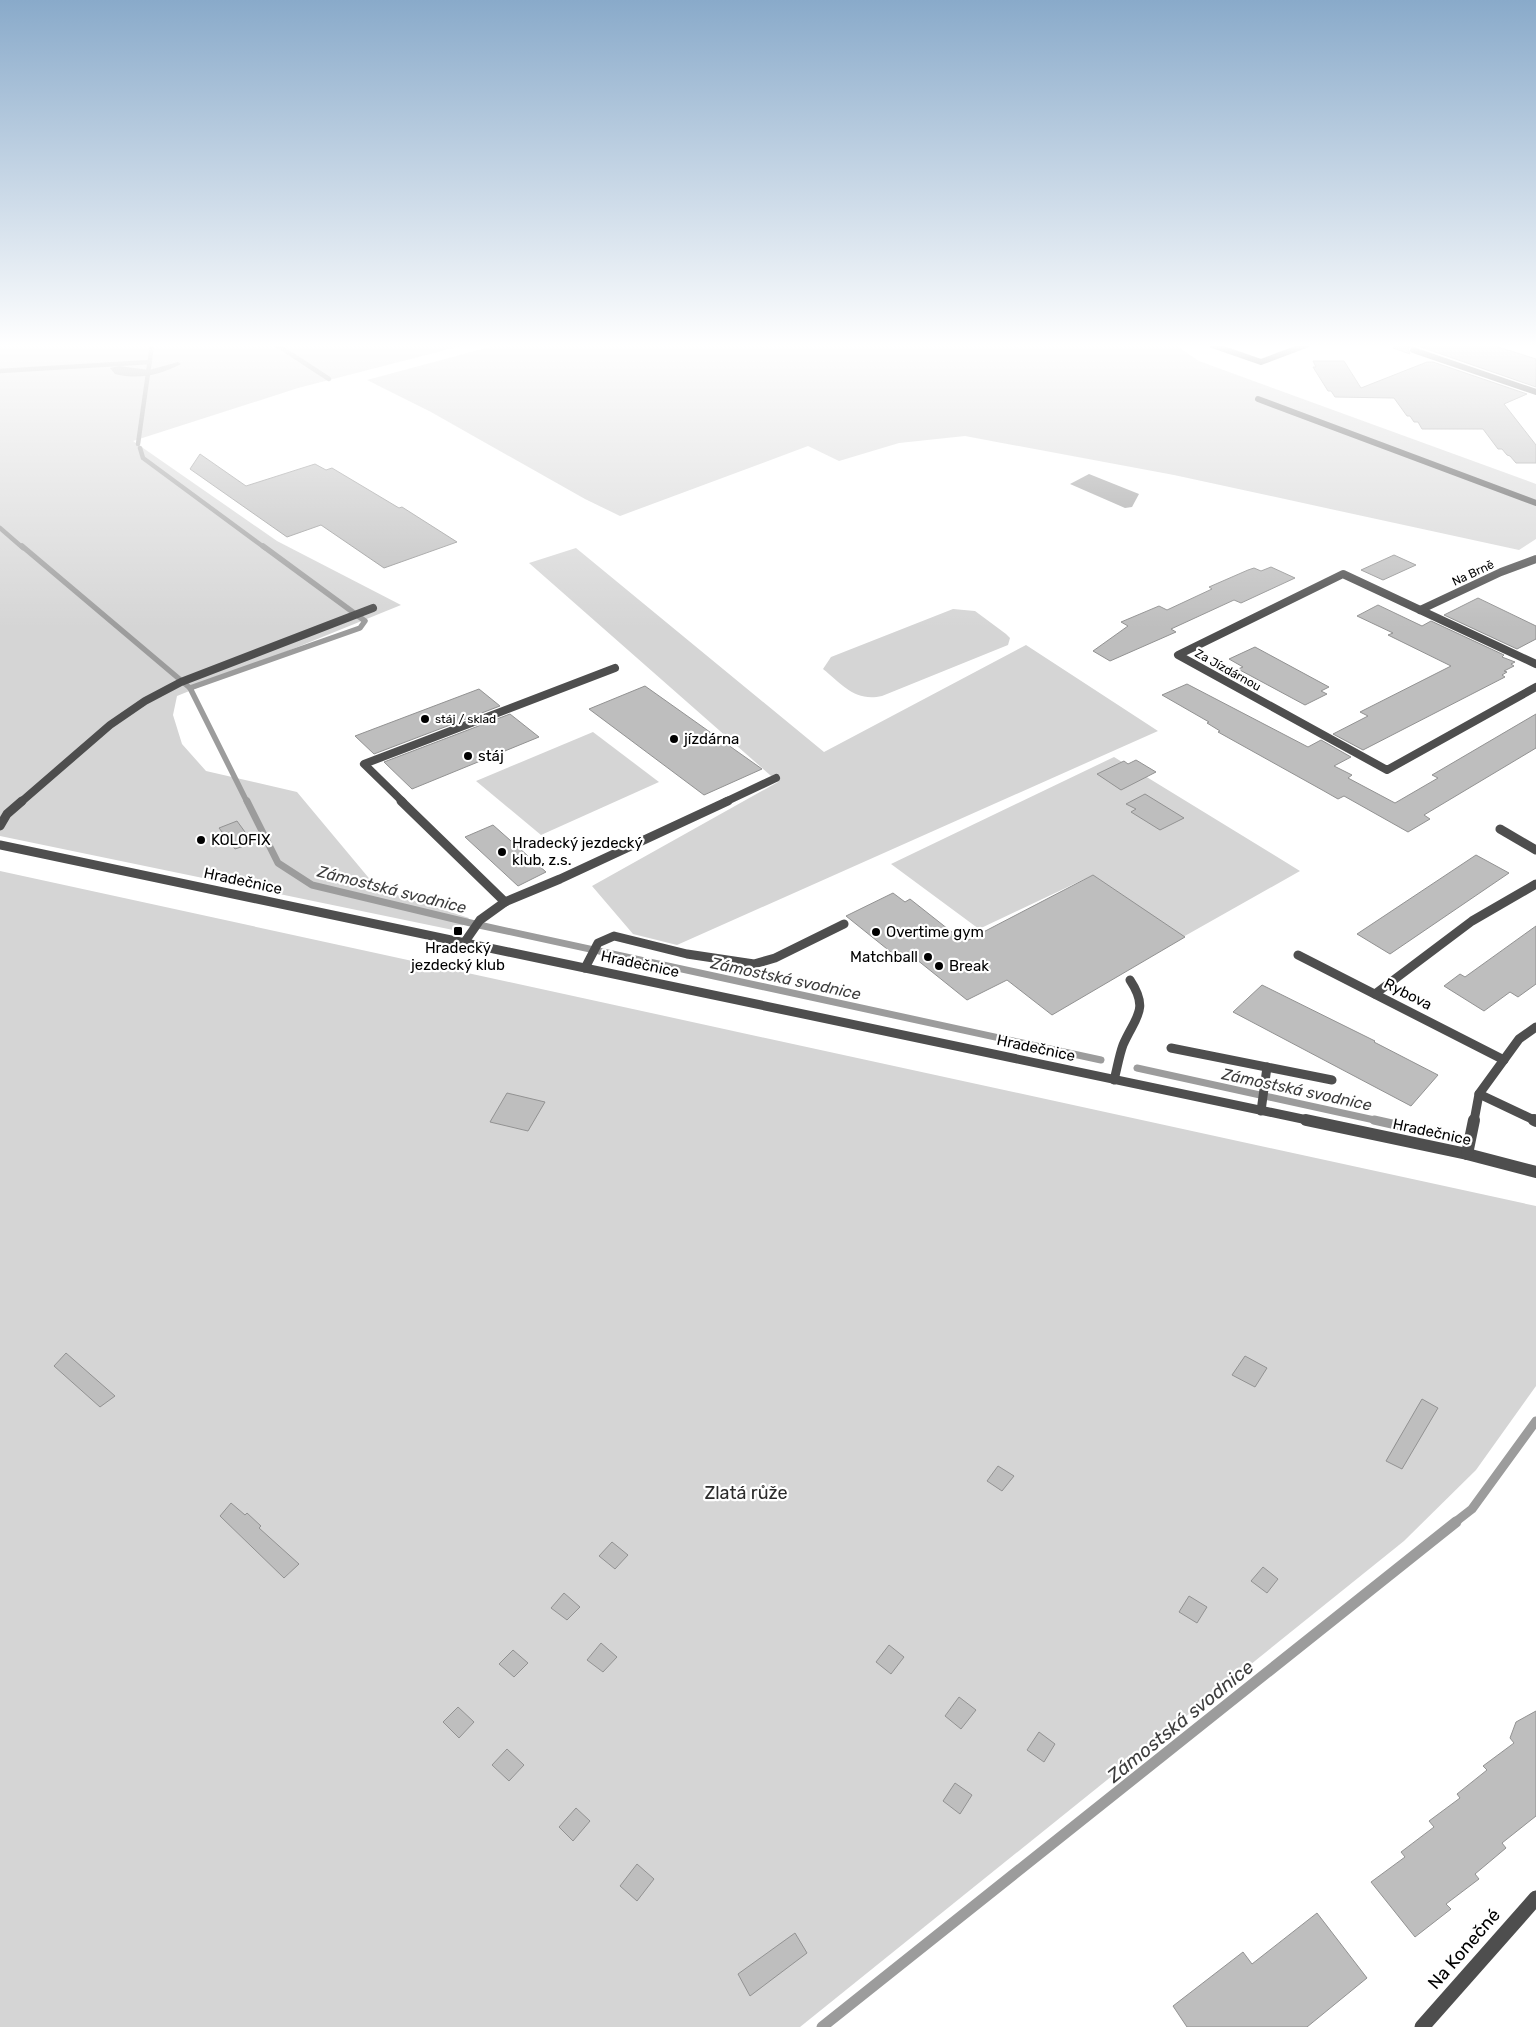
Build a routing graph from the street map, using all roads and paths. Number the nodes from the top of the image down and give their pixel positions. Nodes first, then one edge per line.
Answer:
1 (1368, 440) edge
2 (1536, 502) edge
3 (1536, 558) edge
4 (373, 608) dead end
5 (1420, 610) junction
6 (1536, 664) edge
7 (615, 668) dead end
8 (1536, 687) edge
9 (776, 778) dead end
10 (0, 826) edge
11 (1500, 829) dead end
12 (0, 845) edge
13 (1536, 850) edge
14 (1536, 884) edge
15 (505, 902) junction
16 (844, 924) dead end
17 (464, 943) junction
18 (1298, 955) dead end
19 (585, 968) junction
20 (1130, 980) dead end
21 (1376, 994) junction
22 (1536, 1027) edge
23 (1171, 1048) dead end
24 (1504, 1060) junction
25 (1267, 1067) junction
26 (1114, 1080) junction
27 (1332, 1080) dead end
28 (1479, 1094) junction
29 (1261, 1111) junction
30 (1536, 1120) edge
31 (1467, 1154) junction
32 (1536, 1172) edge
33 (1536, 1898) edge
34 (1422, 2027) edge

1 - 2 street
3 - 5 street, Na Brně
4 - 10 street
5 - 6 street, Za Jízdárnou
5 - 8 street, Za Jízdárnou
7 - 15 street
9 - 15 street
11 - 13 street
12 - 17 street, Hradečnice
14 - 21 street
15 - 17 street
16 - 19 street
17 - 19 street, Hradečnice
18 - 21 street, Rybova
19 - 26 street, Hradečnice
20 - 26 street
21 - 24 street, Rybova
22 - 24 street
23 - 25 street
24 - 28 street
25 - 27 street
25 - 29 street
26 - 29 street, Hradečnice
28 - 30 street
28 - 31 street
29 - 31 street, Hradečnice
31 - 32 street, Hradečnice
33 - 34 street, Na Konečné

